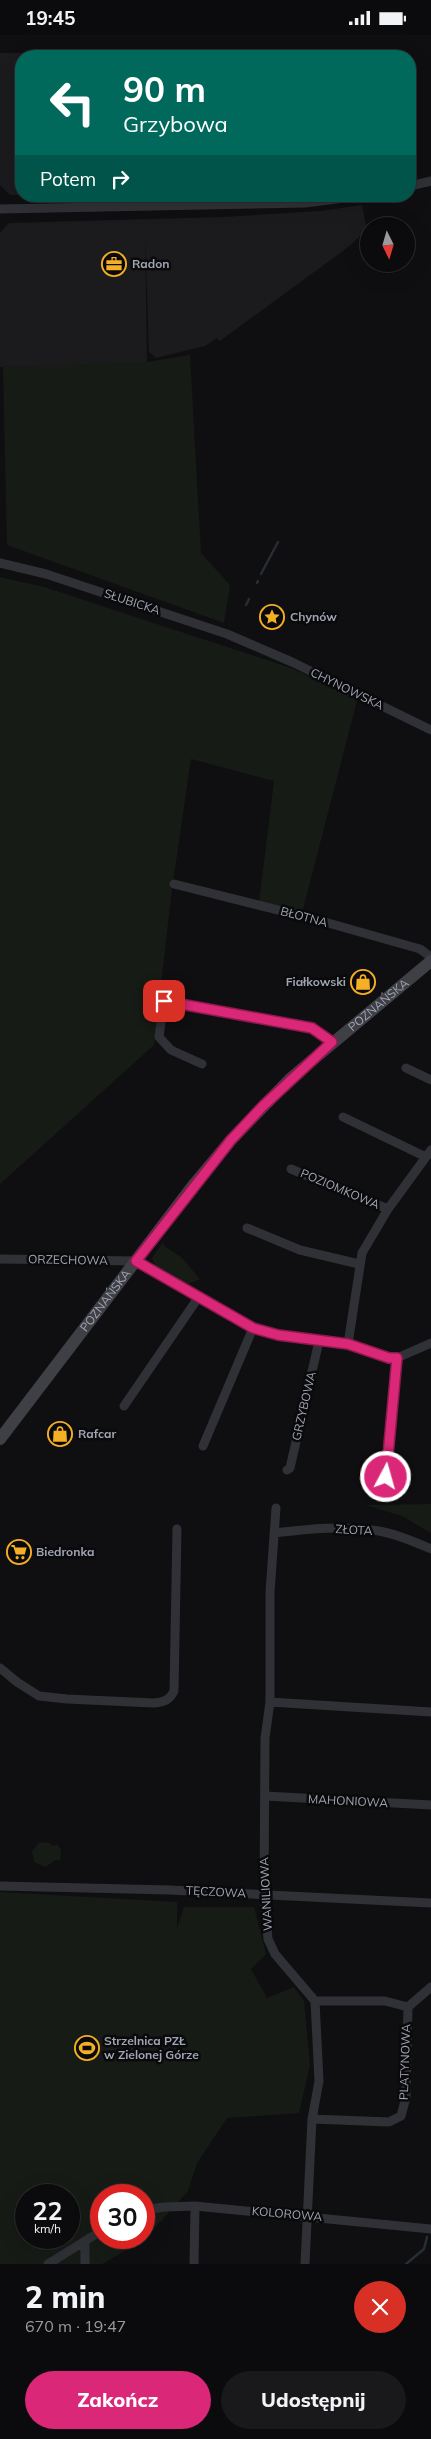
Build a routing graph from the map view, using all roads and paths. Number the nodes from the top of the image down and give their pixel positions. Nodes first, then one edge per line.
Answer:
1 (431, 181) edge
2 (416, 185) edge
3 (313, 202) edge
4 (0, 209) edge
5 (0, 563) edge
6 (262, 649) joint
7 (431, 730) edge
8 (174, 884) dead end
9 (431, 957) edge
10 (431, 961) edge
11 (332, 1042) junction
12 (202, 1064) dead end
13 (406, 1068) dead end
14 (431, 1080) edge
15 (343, 1117) dead end
16 (428, 1153) edge
17 (291, 1169) dead end
18 (388, 1209) junction
19 (247, 1228) dead end
20 (0, 1259) edge
21 (136, 1261) junction
22 (359, 1264) junction
23 (198, 1297) junction
24 (253, 1328) junction
25 (319, 1341) junction
26 (431, 1343) edge
27 (348, 1344) junction
28 (397, 1358) junction
29 (124, 1407) dead end
30 (0, 1439) edge
31 (203, 1446) dead end
32 (287, 1471) dead end
33 (386, 1477) dead end
34 (276, 1508) dead end
35 (177, 1529) dead end
36 (274, 1533) junction
37 (431, 1549) edge
38 (0, 1668) edge
39 (270, 1702) junction
40 (431, 1712) edge
41 (266, 1797) junction
42 (431, 1805) edge
43 (0, 1886) edge
44 (264, 1895) junction
45 (431, 1903) edge
46 (431, 1987) edge
47 (315, 2001) junction
48 (408, 2007) junction
49 (312, 2119) junction
50 (195, 2206) junction
51 (155, 2208) edge
52 (307, 2215) junction
53 (431, 2229) edge
54 (90, 2238) edge
55 (85, 2241) junction
56 (48, 2264) edge
57 (84, 2264) edge
58 (194, 2264) edge
59 (305, 2264) edge

1 - 2 street
3 - 4 street
5 - 6 street, SŁUBICKA
6 - 7 street, CHYNOWSKA
8 - 9 street, BŁOTNA
10 - 11 street, POZNAŃSKA
11 - 12 street
11 - 21 street, POZNAŃSKA
13 - 14 street
15 - 16 street, POZIOMKOWA
16 - 18 street, POZIOMKOWA
17 - 18 street, POZIOMKOWA
18 - 22 street, POZIOMKOWA
19 - 22 street
20 - 21 street, ORZECHOWA
21 - 23 street
21 - 30 street, POZNAŃSKA
22 - 27 street, POZIOMKOWA
23 - 24 street
23 - 29 street
24 - 25 street
24 - 31 street
25 - 27 street
25 - 32 street, GRZYBOWA
26 - 28 street
27 - 28 street
28 - 33 street
34 - 36 street, WANILIOWA
35 - 38 street
36 - 37 street, ZŁOTA
36 - 39 street, WANILIOWA
39 - 40 street
39 - 41 street, WANILIOWA
41 - 42 street, MAHONIOWA
41 - 44 street, WANILIOWA
43 - 44 street, TĘCZOWA
44 - 45 street, TĘCZOWA
44 - 47 street, WANILIOWA
46 - 48 street, PLATYNOWA
47 - 48 street, PLATYNOWA
47 - 49 street
48 - 49 street, PLATYNOWA
49 - 52 street
50 - 51 street, KOLOROWA
50 - 52 street, KOLOROWA
50 - 58 street
52 - 53 street, KOLOROWA
52 - 59 street
54 - 55 street
55 - 56 street
55 - 57 street

